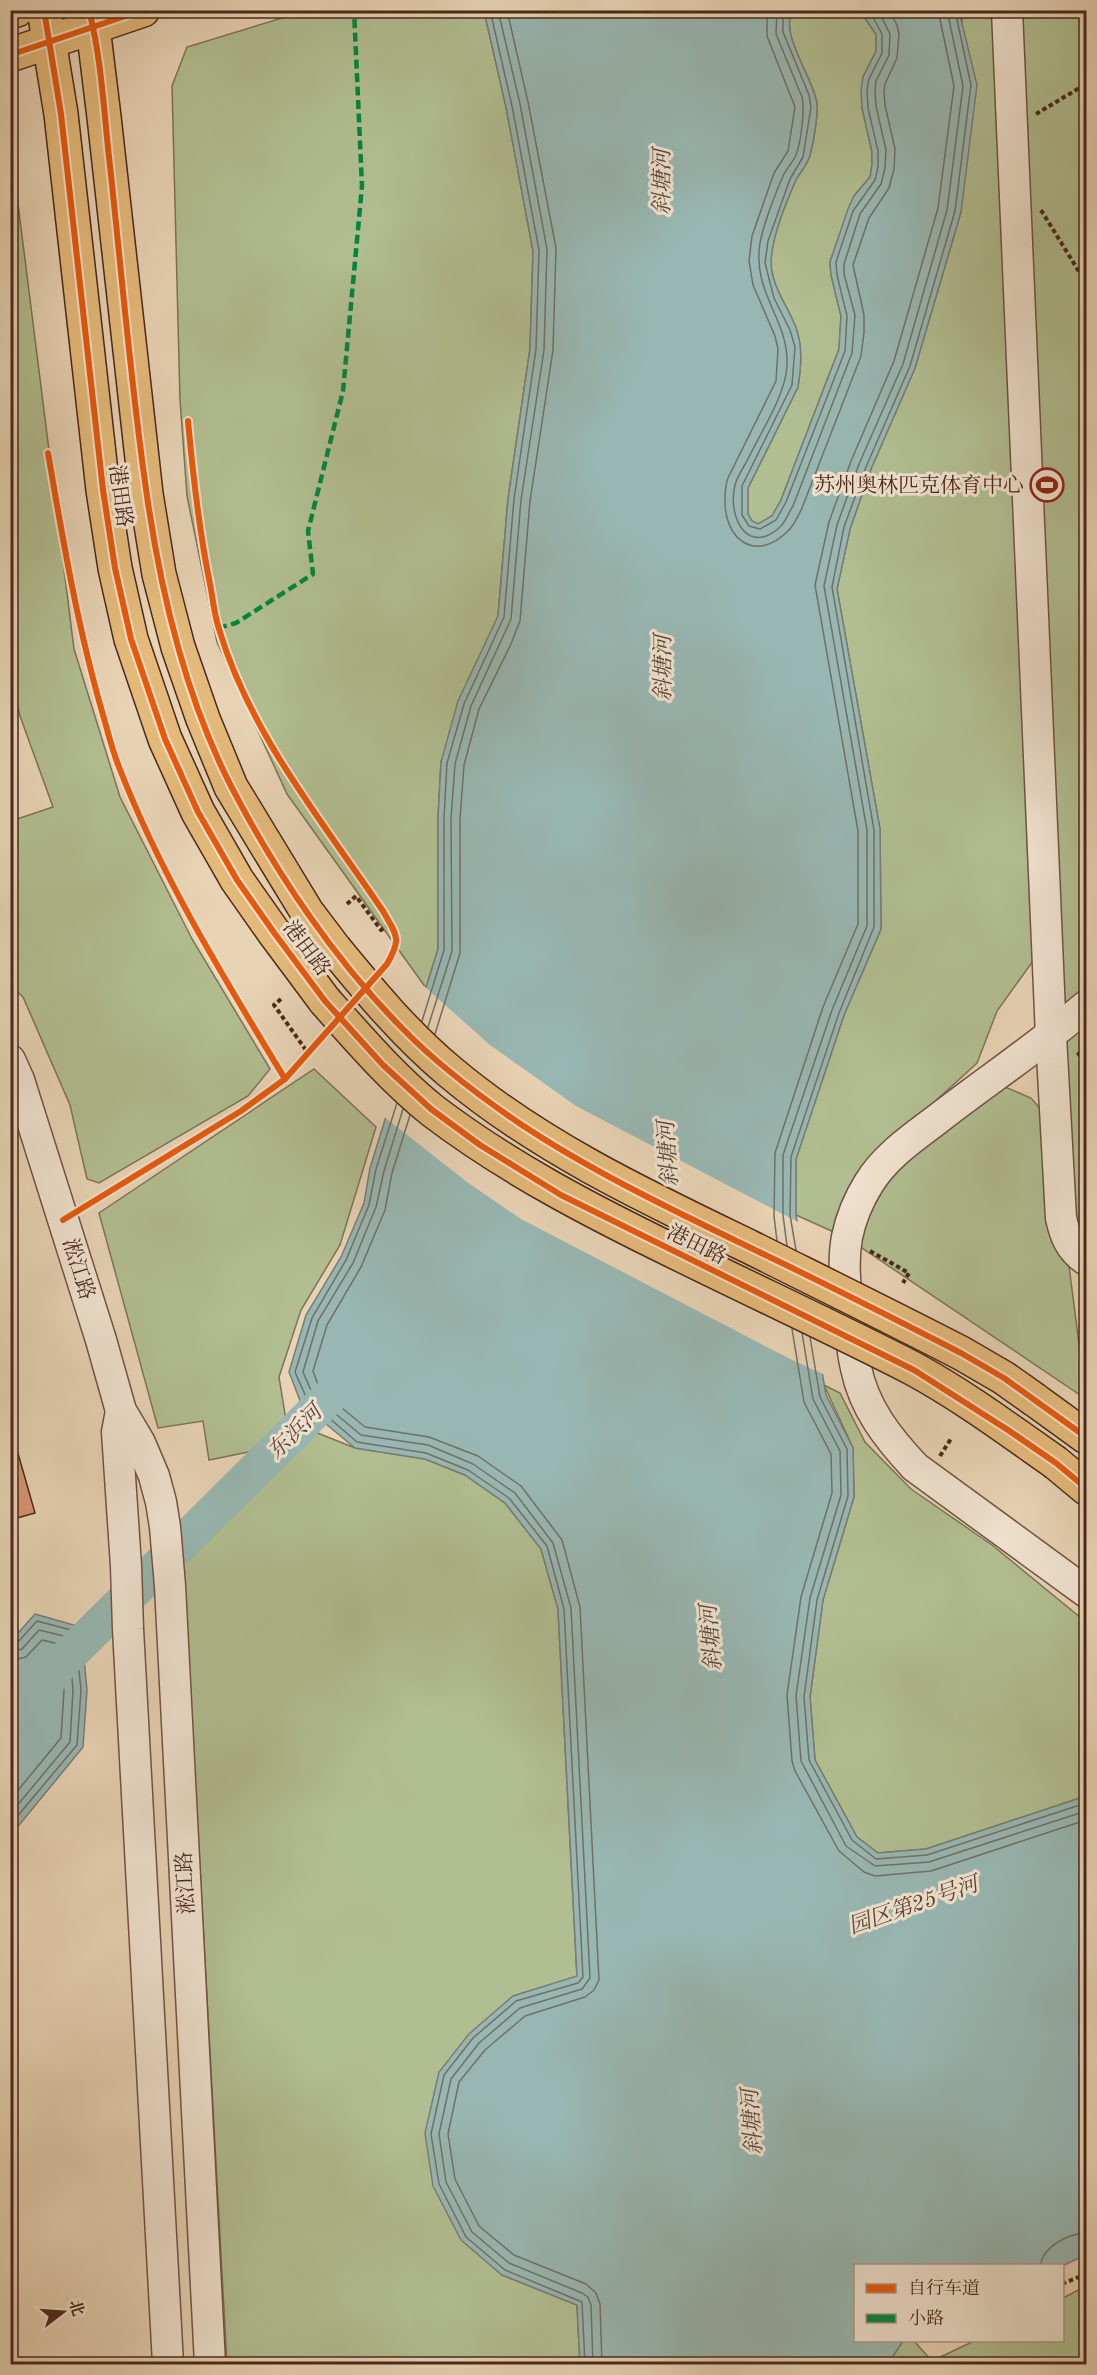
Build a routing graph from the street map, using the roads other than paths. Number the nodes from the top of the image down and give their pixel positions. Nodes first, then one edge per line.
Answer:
1 (17, 10) edge
2 (143, 10) edge
3 (1007, 10) edge
4 (10, 12) edge
5 (91, 19) edge
6 (47, 26) edge
7 (10, 55) edge
8 (1086, 1006) edge
9 (1051, 1036) junction
10 (10, 1060) edge
11 (1086, 1260) edge
12 (121, 1411) junction
13 (1086, 1437) edge
14 (1086, 1488) edge
15 (1086, 1592) edge
16 (128, 1641) junction
17 (173, 1649) junction
18 (168, 2364) edge
19 (210, 2364) edge

1 - 4 main road
2 - 5 main road
3 - 9 street
5 - 6 main road
5 - 13 main road, 港田路, bridge
6 - 7 main road
6 - 14 main road, 港田路, bridge
8 - 9 street
9 - 11 street
9 - 15 street
10 - 12 street, 淞江路
12 - 16 street, 淞江路
12 - 17 street, 淞江路
16 - 17 street
16 - 18 street, 淞江路
17 - 19 street, 淞江路

